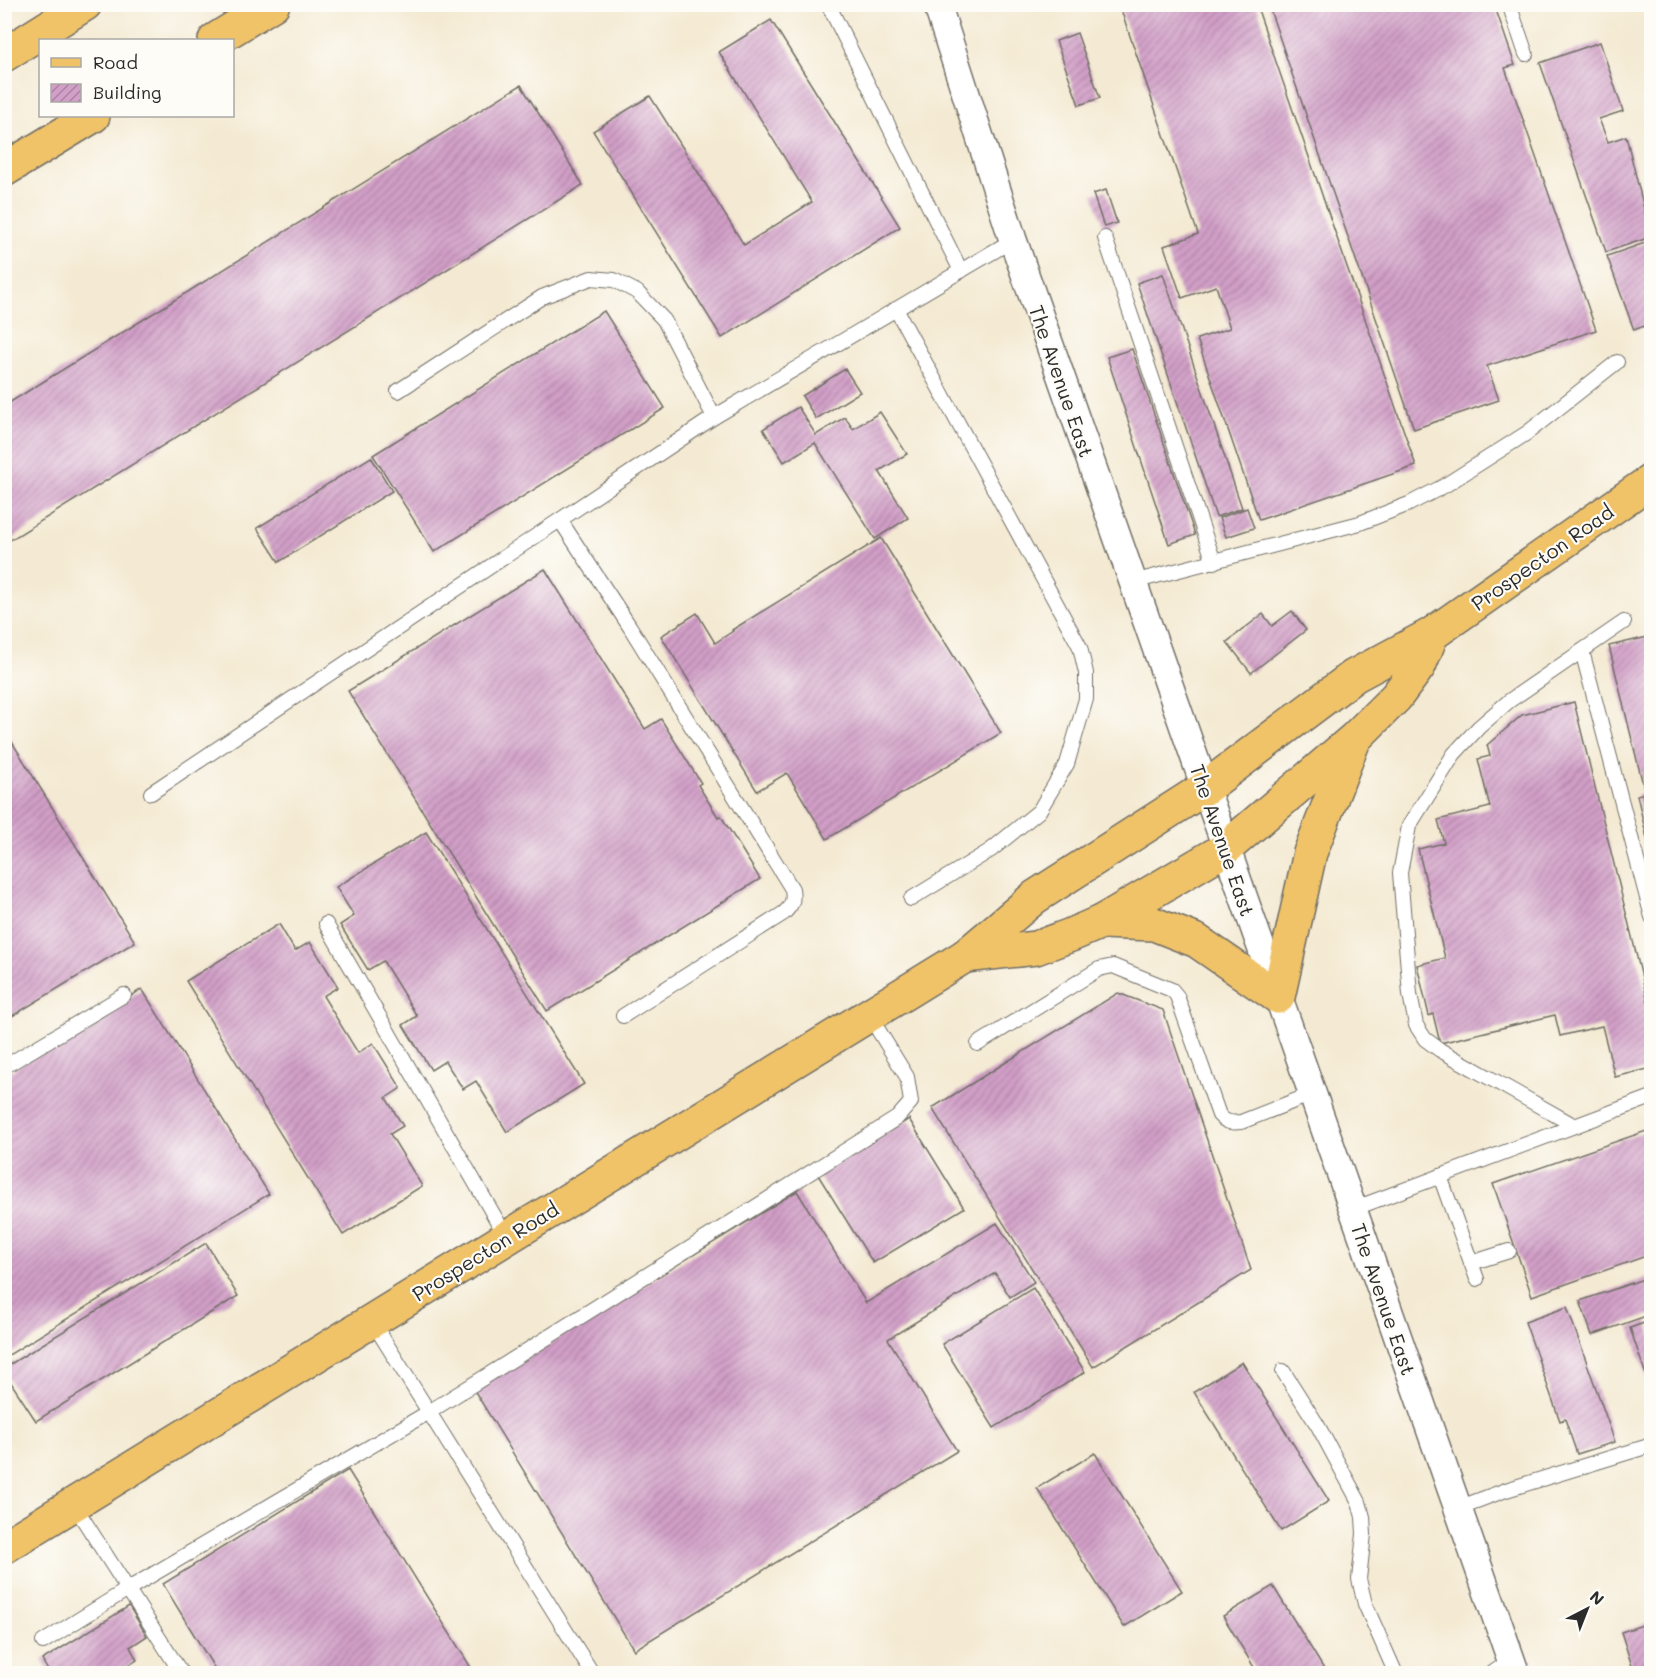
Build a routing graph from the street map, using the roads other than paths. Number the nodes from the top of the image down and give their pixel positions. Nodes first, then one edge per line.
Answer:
1 (85, 4) edge
2 (273, 4) edge
3 (828, 4) edge
4 (938, 4) edge
5 (1509, 4) edge
6 (217, 39) edge
7 (1526, 54) dead end
8 (4, 55) edge
9 (91, 117) edge
10 (4, 170) edge
11 (1105, 238) dead end
12 (1013, 240) junction
13 (961, 271) junction
14 (896, 309) junction
15 (1617, 362) dead end
16 (398, 391) dead end
17 (714, 417) junction
18 (1652, 480) edge
19 (560, 520) junction
20 (1214, 562) junction
21 (1133, 582) junction
22 (1624, 622) dead end
23 (1432, 634) junction
24 (1582, 651) junction
25 (1355, 738) junction
26 (1205, 788) junction
27 (151, 793) dead end
28 (1225, 849) junction
29 (911, 899) dead end
30 (1652, 917) edge
31 (1101, 922) junction
32 (326, 924) dead end
33 (965, 956) junction
34 (124, 995) dead end
35 (1278, 997) junction
36 (869, 1015) junction
37 (623, 1016) dead end
38 (978, 1044) dead end
39 (4, 1067) edge
40 (1312, 1094) junction
41 (1652, 1097) edge
42 (1575, 1126) junction
43 (1440, 1176) junction
44 (1353, 1209) junction
45 (507, 1238) junction
46 (1509, 1251) dead end
47 (1471, 1263) junction
48 (1477, 1279) dead end
49 (371, 1321) junction
50 (1283, 1371) dead end
51 (429, 1413) junction
52 (1652, 1445) edge
53 (74, 1505) junction
54 (1458, 1508) junction
55 (4, 1547) edge
56 (128, 1589) junction
57 (43, 1642) dead end
58 (589, 1668) dead end
59 (1506, 1669) edge
60 (182, 1674) edge
61 (1396, 1674) edge

1 - 8 main road
2 - 6 main road
3 - 13 lane
4 - 12 street, The Avenue East
5 - 7 lane
9 - 10 main road
11 - 20 lane
12 - 13 lane
12 - 21 street, The Avenue East
13 - 14 lane
14 - 17 lane
14 - 29 lane
15 - 20 lane
16 - 17 lane
17 - 19 lane
18 - 23 main road, Prospecton Road
19 - 27 lane
19 - 37 lane
20 - 21 lane
21 - 26 street, The Avenue East
22 - 24 lane
23 - 25 main road
23 - 26 main road, Prospecton Road
24 - 30 lane
24 - 42 lane
25 - 28 main road
25 - 35 main road
26 - 28 street, The Avenue East
26 - 33 main road, Prospecton Road
28 - 31 main road
28 - 35 street, The Avenue East
31 - 33 main road
31 - 35 main road
32 - 45 lane
33 - 36 main road, Prospecton Road
34 - 39 lane
35 - 40 street, The Avenue East
36 - 45 main road, Prospecton Road
36 - 51 lane
38 - 40 lane
40 - 44 street, The Avenue East
41 - 42 lane
42 - 43 lane
43 - 44 lane
43 - 47 lane
44 - 54 street, The Avenue East
45 - 49 main road, Prospecton Road
46 - 47 lane
47 - 48 lane
49 - 51 lane
49 - 53 main road, Prospecton Road
50 - 61 lane
51 - 56 lane
51 - 58 lane
52 - 54 lane
53 - 55 main road, Prospecton Road
53 - 56 lane
54 - 59 street, The Avenue East
56 - 57 lane
56 - 60 lane

